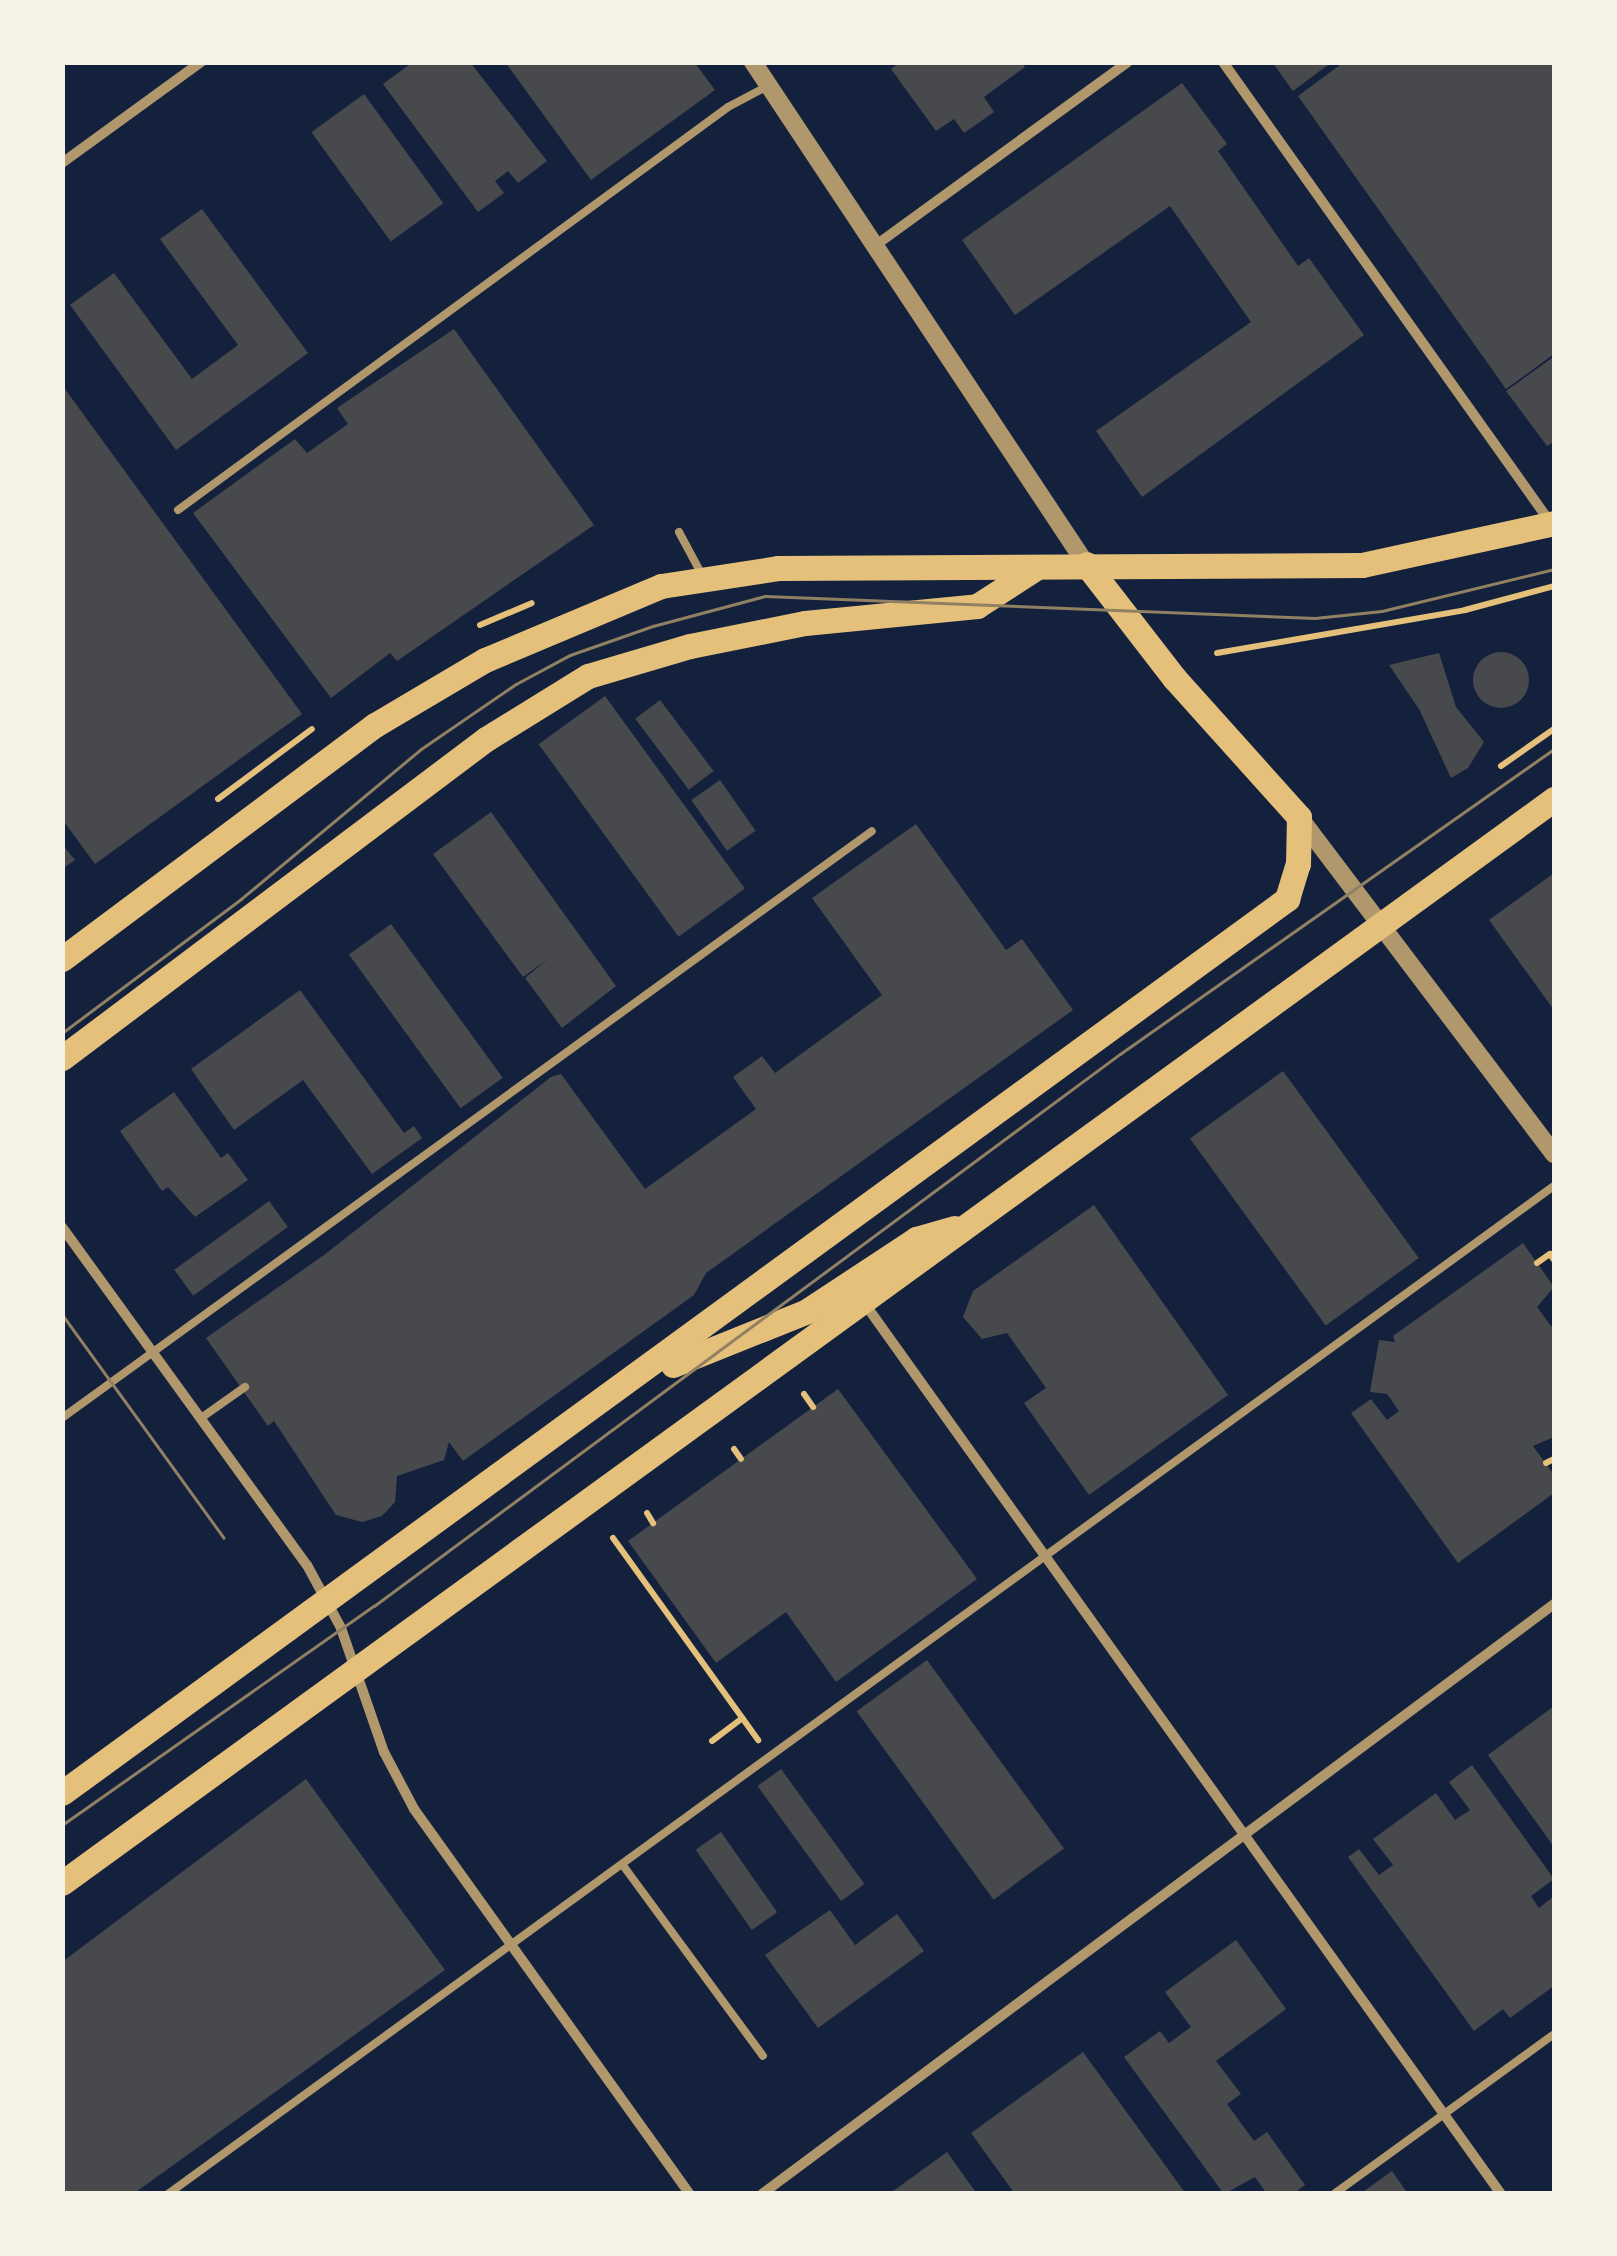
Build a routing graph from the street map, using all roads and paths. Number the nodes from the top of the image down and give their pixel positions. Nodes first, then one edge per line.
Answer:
1 (201, 62) edge
2 (752, 62) edge
3 (1128, 62) edge
4 (1224, 62) edge
5 (769, 86) junction
6 (62, 164) edge
7 (876, 244) junction
8 (178, 510) dead end
9 (1553, 524) edge
10 (679, 532) dead end
11 (1086, 564) junction
12 (1036, 568) junction
13 (704, 580) junction
14 (1554, 586) edge
15 (1216, 653) dead end
16 (1554, 730) edge
17 (1501, 766) dead end
18 (1554, 799) edge
19 (1298, 818) junction
20 (872, 831) dead end
21 (1380, 923) junction
22 (62, 959) edge
23 (62, 1058) edge
24 (1554, 1154) edge
25 (1554, 1186) edge
26 (969, 1224) junction
27 (62, 1226) edge
28 (1554, 1260) edge
29 (1537, 1263) dead end
30 (865, 1304) junction
31 (156, 1356) junction
32 (245, 1387) dead end
33 (804, 1394) dead end
34 (814, 1407) dead end
35 (62, 1418) edge
36 (201, 1418) junction
37 (568, 1424) junction
38 (734, 1449) dead end
39 (741, 1459) dead end
40 (1554, 1459) edge
41 (1546, 1463) dead end
42 (647, 1513) dead end
43 (654, 1522) dead end
44 (613, 1538) dead end
45 (1046, 1556) junction
46 (328, 1600) junction
47 (1554, 1604) edge
48 (356, 1669) junction
49 (742, 1718) junction
50 (712, 1741) dead end
51 (770, 1756) junction
52 (62, 1793) edge
53 (1248, 1838) junction
54 (622, 1864) junction
55 (62, 1883) edge
56 (511, 1945) junction
57 (1554, 2034) edge
58 (763, 2056) dead end
59 (1445, 2114) junction
60 (168, 2194) edge
61 (690, 2194) edge
62 (762, 2194) edge
63 (1334, 2194) edge
64 (1500, 2194) edge

1 - 6 street
2 - 5 street
3 - 7 street
4 - 9 street
5 - 7 street
5 - 8 lane
7 - 11 street
9 - 11 main road
10 - 13 lane
11 - 12 main road
11 - 19 main road
12 - 13 main road
12 - 23 main road
13 - 22 main road
14 - 15 path
16 - 17 path
18 - 21 main road
19 - 21 street
19 - 37 main road
20 - 31 lane
21 - 24 street
21 - 26 main road
25 - 45 lane
26 - 30 main road
26 - 37 main road
27 - 31 street
28 - 29 path
30 - 45 street
30 - 48 main road
31 - 35 lane
31 - 36 street
32 - 36 lane
33 - 34 path
36 - 46 street
37 - 46 main road
38 - 39 path
40 - 41 path
42 - 43 path
44 - 49 path
45 - 51 lane
45 - 53 street
46 - 48 street
46 - 52 main road
47 - 53 street
48 - 55 main road
48 - 56 street
49 - 50 path
49 - 51 path
51 - 54 lane
53 - 59 street
53 - 62 street
54 - 56 lane
54 - 58 lane
56 - 60 lane
56 - 61 street
57 - 59 lane
59 - 63 lane
59 - 64 street

